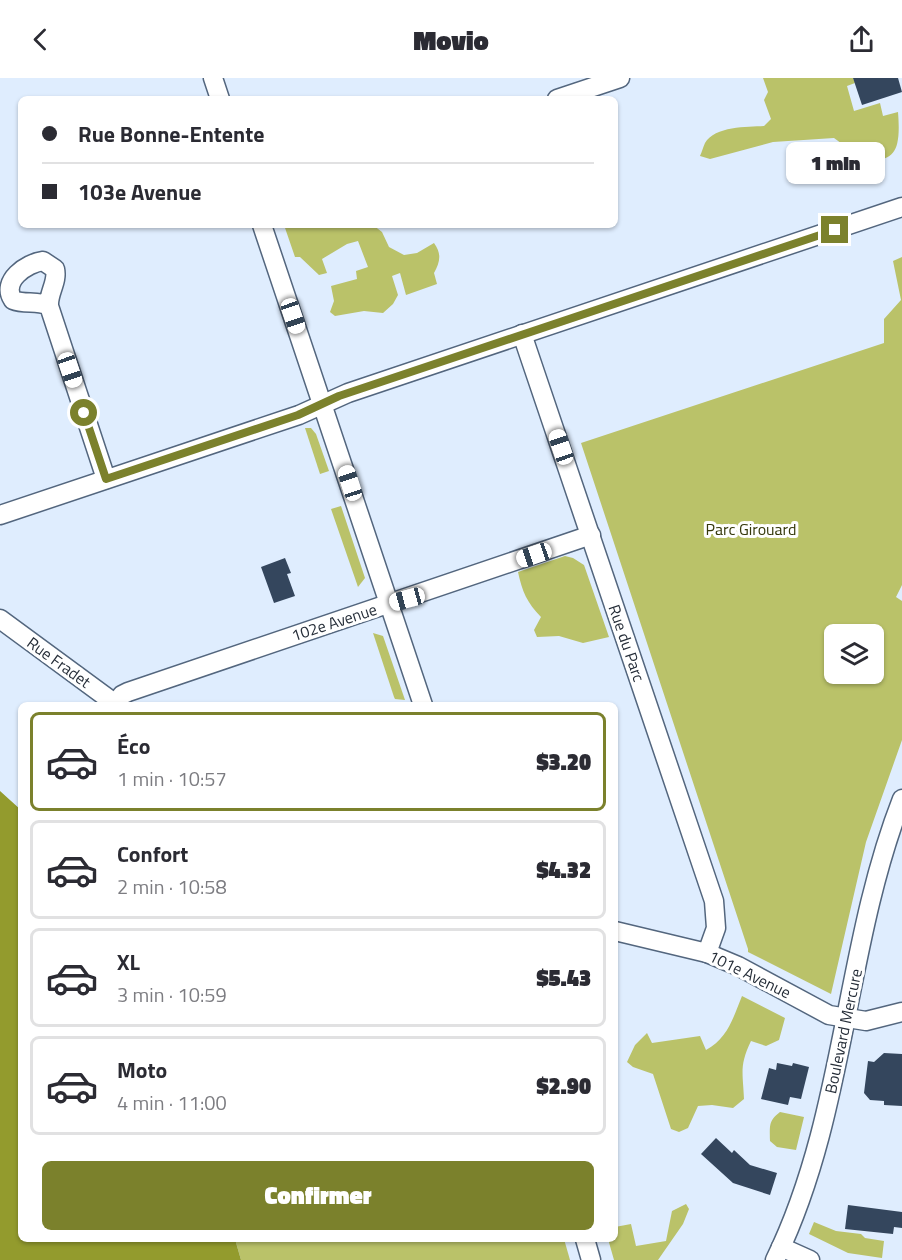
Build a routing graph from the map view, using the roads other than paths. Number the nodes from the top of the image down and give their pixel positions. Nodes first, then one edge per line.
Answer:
1 (213, 78) edge
2 (620, 78) edge
3 (219, 96) edge
4 (566, 96) edge
5 (902, 207) edge
6 (263, 228) edge
7 (49, 306) dead end
8 (522, 334) junction
9 (323, 403) junction
10 (106, 479) junction
11 (0, 515) edge
12 (591, 535) junction
13 (390, 604) junction
14 (0, 619) edge
15 (113, 702) edge
16 (117, 702) edge
17 (422, 702) edge
18 (902, 799) edge
19 (618, 932) edge
20 (707, 952) junction
21 (902, 1012) edge
22 (846, 1018) junction
23 (586, 1242) edge
24 (778, 1253) edge
25 (591, 1260) edge
26 (810, 1260) edge

1 - 3 street
2 - 4 street
5 - 8 street
6 - 9 street
7 - 10 street
8 - 9 street
8 - 12 street, Rue du Parc
9 - 10 street
9 - 13 street
10 - 11 street
12 - 13 street, 102e Avenue
12 - 20 street, Rue du Parc
13 - 16 street, 102e Avenue
13 - 17 street
14 - 15 street, Rue Fradet
18 - 22 street, Boulevard Mercure
19 - 20 street, 101e Avenue
20 - 22 street, 101e Avenue
21 - 22 street, 101e Avenue
22 - 24 street, Boulevard Mercure
23 - 25 street
24 - 26 street

